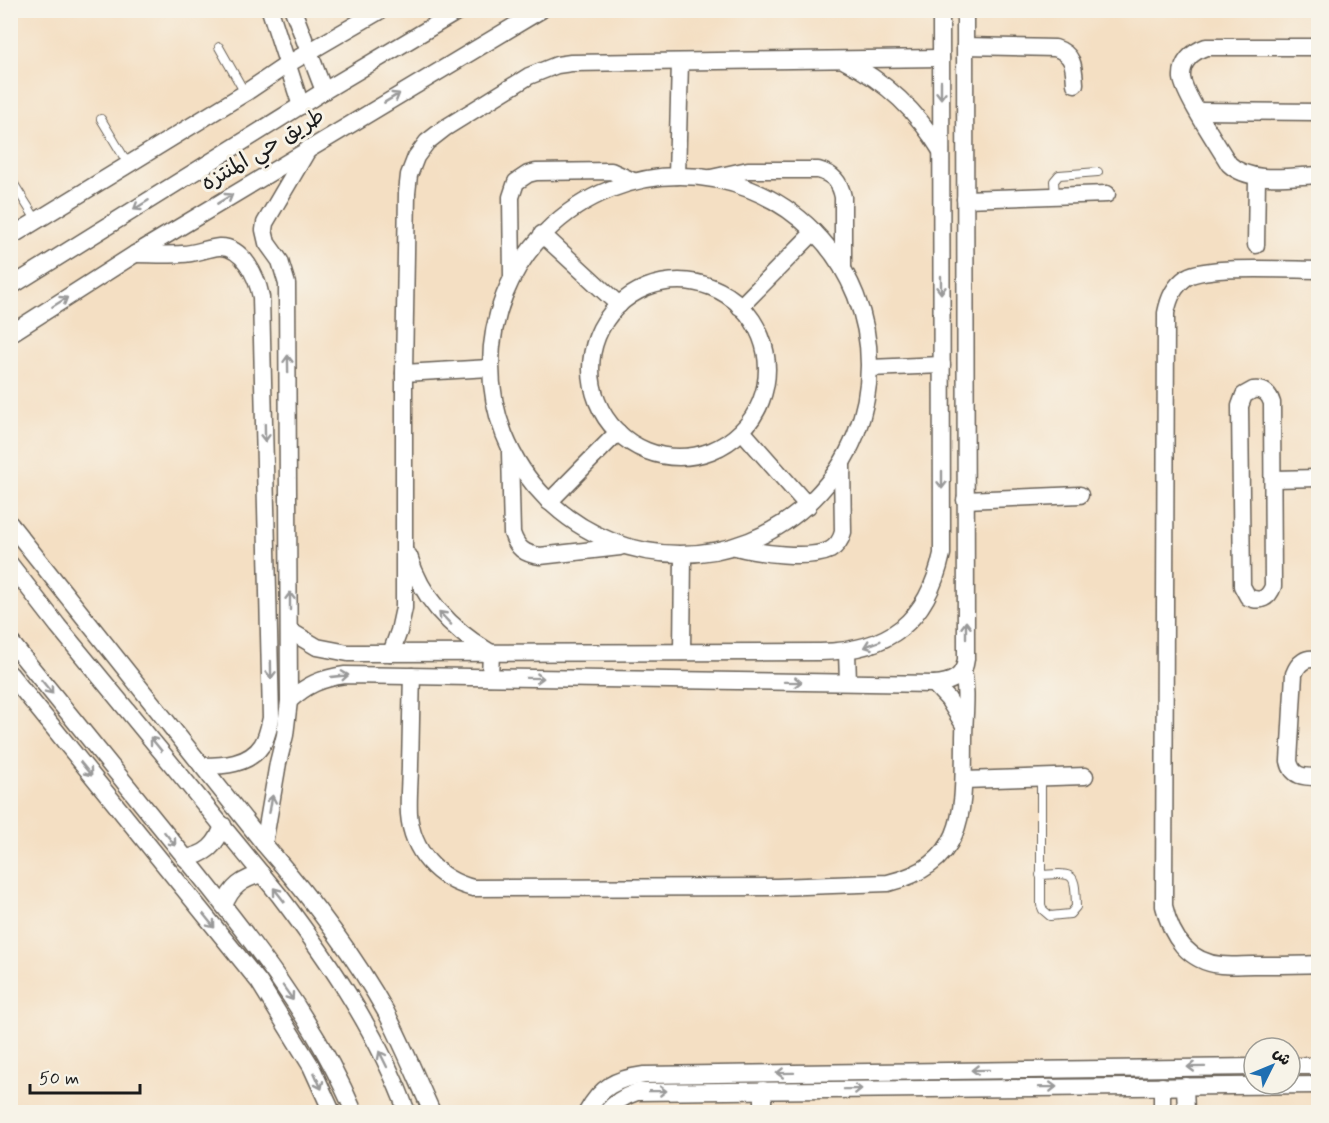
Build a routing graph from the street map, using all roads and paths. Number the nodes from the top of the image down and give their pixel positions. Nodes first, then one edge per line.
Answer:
1 (270, 10) edge
2 (293, 10) edge
3 (460, 10) edge
4 (541, 10) edge
5 (377, 11) edge
6 (940, 18) edge
7 (965, 18) edge
8 (964, 46) junction
9 (219, 47) dead end
10 (1318, 47) edge
11 (308, 52) junction
12 (940, 58) junction
13 (842, 60) junction
14 (680, 62) junction
15 (288, 64) junction
16 (1075, 84) dead end
17 (324, 91) junction
18 (245, 93) junction
19 (301, 106) junction
20 (1198, 111) junction
21 (1318, 112) edge
22 (101, 119) dead end
23 (309, 148) junction
24 (941, 152) junction
25 (128, 164) junction
26 (1098, 172) dead end
27 (1318, 175) edge
28 (677, 176) junction
29 (1257, 177) junction
30 (10, 178) edge
31 (710, 178) junction
32 (633, 181) junction
33 (1107, 194) dead end
34 (1055, 196) junction
35 (965, 199) junction
36 (37, 221) junction
37 (814, 232) junction
38 (542, 234) junction
39 (10, 237) edge
40 (265, 237) junction
41 (1256, 245) dead end
42 (135, 254) junction
43 (240, 254) junction
44 (280, 261) junction
45 (941, 261) junction
46 (964, 261) junction
47 (843, 269) junction
48 (1318, 270) edge
49 (512, 276) junction
50 (256, 278) junction
51 (10, 287) edge
52 (619, 305) junction
53 (740, 307) junction
54 (18, 322) edge
55 (10, 334) edge
56 (942, 365) junction
57 (490, 368) junction
58 (870, 368) junction
59 (404, 373) junction
60 (288, 403) junction
61 (264, 404) junction
62 (965, 423) junction
63 (942, 424) junction
64 (742, 431) junction
65 (618, 432) junction
66 (510, 450) junction
67 (842, 465) junction
68 (1274, 478) junction
69 (1318, 478) edge
70 (1080, 495) dead end
71 (965, 500) junction
72 (549, 502) junction
73 (808, 506) junction
74 (10, 524) edge
75 (405, 546) junction
76 (624, 547) junction
77 (736, 547) junction
78 (290, 552) junction
79 (268, 553) junction
80 (965, 553) junction
81 (942, 554) junction
82 (683, 555) junction
83 (10, 564) edge
84 (290, 631) junction
85 (10, 641) edge
86 (491, 652) junction
87 (628, 652) junction
88 (682, 652) junction
89 (753, 652) junction
90 (847, 652) junction
91 (391, 653) junction
92 (1318, 660) edge
93 (963, 670) junction
94 (10, 674) edge
95 (412, 676) junction
96 (490, 677) junction
97 (626, 679) junction
98 (753, 681) junction
99 (848, 682) junction
100 (934, 684) junction
101 (289, 701) junction
102 (964, 724) junction
103 (80, 728) junction
104 (267, 735) junction
105 (285, 735) junction
106 (64, 742) junction
107 (255, 752) junction
108 (278, 764) junction
109 (202, 766) junction
110 (1084, 777) dead end
111 (1318, 777) edge
112 (1041, 778) junction
113 (964, 780) junction
114 (223, 825) junction
115 (264, 844) junction
116 (185, 858) junction
117 (262, 874) junction
118 (1040, 875) junction
119 (224, 906) junction
120 (1318, 964) edge
121 (384, 1009) junction
122 (363, 1020) junction
123 (1302, 1066) edge
124 (1318, 1066) edge
125 (1242, 1067) edge
126 (1318, 1084) edge
127 (1162, 1086) junction
128 (1185, 1086) junction
129 (763, 1090) junction
130 (332, 1113) edge
131 (354, 1113) edge
132 (407, 1113) edge
133 (432, 1113) edge
134 (587, 1113) edge
135 (607, 1113) edge
136 (764, 1113) edge
137 (1162, 1113) edge
138 (1186, 1113) edge

1 - 15 street
2 - 11 street
3 - 17 street, طريق حي المنتزه
23 -> 4 street, طريق حي المنتزه
5 - 11 street
6 - 7 street
6 - 12 street
7 - 8 street
8 - 16 street
8 - 35 street
9 - 18 lane
10 - 20 street
11 - 15 street
11 - 17 street
12 - 13 street
12 -> 24 street
13 - 14 street
13 - 24 street
14 - 28 street
14 - 59 street
15 - 18 street
15 - 19 street
17 - 19 street, طريق حي المنتزه
18 - 25 street
19 -> 51 street, طريق حي المنتزه
20 - 21 street
20 - 29 street
22 - 25 lane
23 - 40 street
42 -> 23 street, طريق حي المنتزه
24 - 45 street
25 - 36 street
26 - 34 lane
27 - 29 street
28 - 31 street
28 - 32 street
29 - 41 street
30 - 36 lane
31 - 37 street
31 - 47 street
32 - 38 street
32 - 49 street
33 - 34 street
34 - 35 street
35 - 46 street
36 - 39 street
37 - 47 street
37 - 53 street
38 - 49 street
38 - 52 street
40 - 43 street
40 - 44 street
42 - 43 street
54 -> 42 street, طريق حي المنتزه
43 - 50 street
44 - 50 street
60 -> 44 street
45 - 46 street
45 -> 56 street
46 - 62 street
47 - 58 street
48 - 120 street
49 - 57 street
50 - 61 street
52 - 53 street
52 - 65 street
53 - 64 street
54 - 55 street, طريق حي المنتزه
56 - 58 street
56 - 63 street
57 - 59 street
57 - 66 street
58 - 67 street
59 - 75 street
60 - 61 street
60 - 78 street
61 -> 79 street
62 - 63 street
62 - 71 street
63 -> 81 street
64 - 65 street
64 - 73 street
65 - 72 street
66 - 72 street
66 - 76 street
67 - 73 street
67 - 77 street
68 - 68 street
68 - 69 street
70 - 71 street
71 - 80 street
72 - 76 street
73 - 77 street
74 - 109 street
86 -> 75 street
75 - 91 street
76 - 82 street
77 - 82 street
78 - 79 street
84 -> 78 street
79 -> 104 street
80 - 81 street
93 -> 80 street
81 -> 90 street
82 - 88 street
114 -> 83 street
84 - 91 street
84 - 101 street
85 -> 103 street
86 - 87 street
86 - 91 street
86 - 96 street
87 - 88 street
87 - 97 street
88 - 89 street
89 - 90 street
89 - 98 street
90 - 99 street
92 - 111 street
93 - 100 street
93 - 102 street
94 - 106 street
95 - 96 street
101 -> 95 street
95 - 113 street
96 -> 97 street
97 - 98 street
98 -> 99 street
99 - 100 street
100 - 102 street
101 - 105 street
102 - 113 street
103 - 106 street
103 -> 116 street
104 - 105 street
104 - 107 street
105 - 108 street
106 -> 130 street
107 - 108 street
107 - 109 street
115 -> 108 street
109 - 115 street
110 - 112 street
112 - 113 street
112 - 118 lane
114 - 116 street
114 - 117 street
115 - 121 street
116 - 119 street
117 - 119 street
122 -> 117 street
118 - 118 lane
119 -> 131 street
121 - 122 street
121 - 133 street
132 -> 122 street
123 - 124 street
125 -> 134 street
126 - 128 street
127 - 128 street
129 -> 127 street
127 - 137 street
128 - 138 street
135 -> 129 street
129 - 136 street

